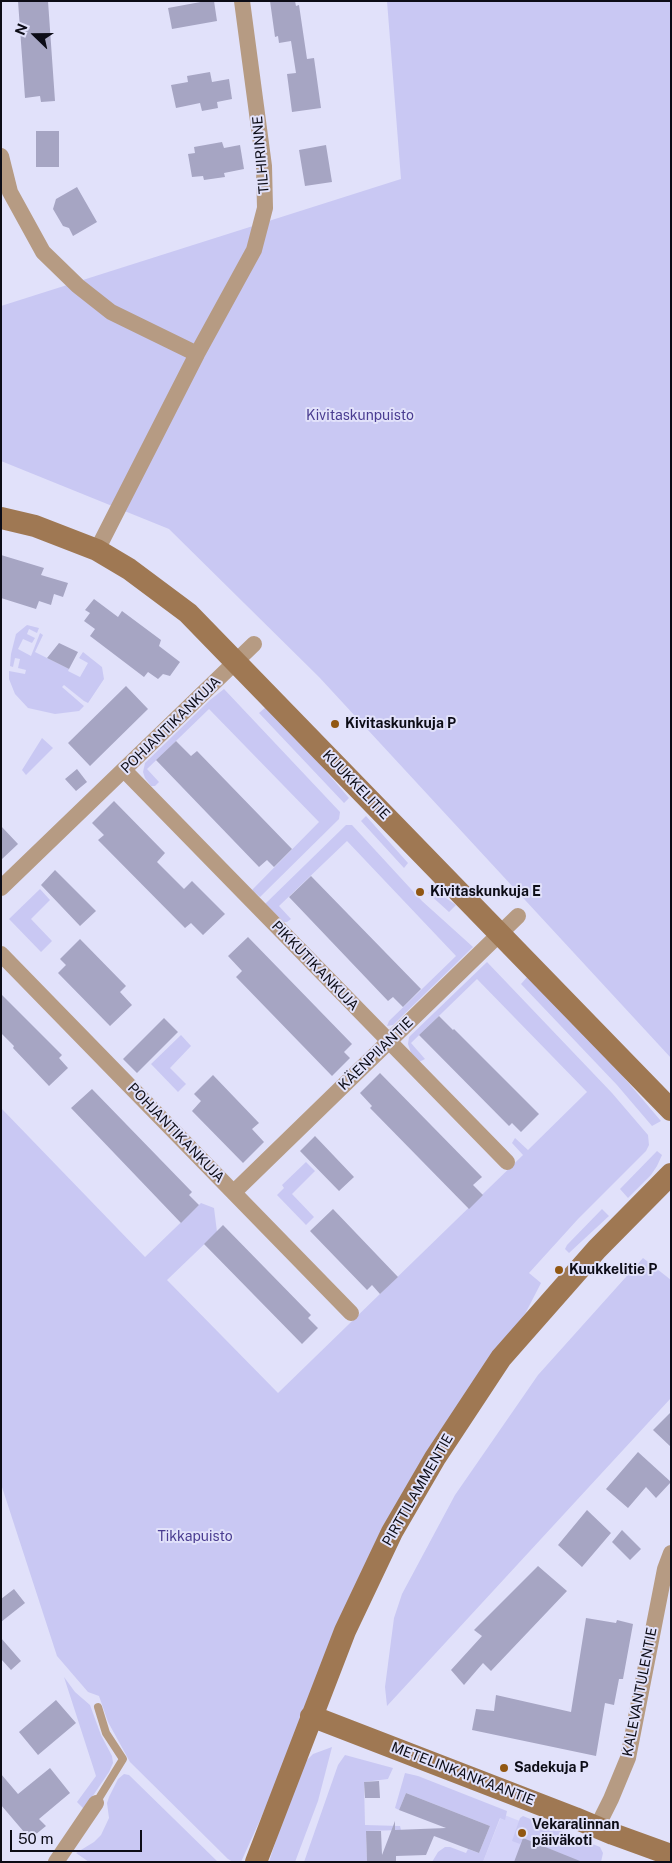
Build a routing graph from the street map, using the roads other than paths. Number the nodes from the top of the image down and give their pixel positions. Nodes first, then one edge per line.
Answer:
1 (242, 1) edge
2 (1, 156) edge
3 (197, 354) junction
4 (1, 518) edge
5 (97, 550) junction
6 (254, 644) dead end
7 (236, 662) junction
8 (124, 770) junction
9 (1, 888) edge
10 (518, 916) dead end
11 (500, 933) junction
12 (1, 954) edge
13 (389, 1041) junction
14 (671, 1110) edge
15 (507, 1162) dead end
16 (671, 1174) edge
17 (234, 1192) junction
18 (351, 1313) dead end
19 (671, 1553) edge
20 (98, 1707) dead end
21 (311, 1716) junction
22 (96, 1803) joint
23 (597, 1827) junction
24 (671, 1855) edge
25 (56, 1862) edge
26 (256, 1862) edge

1 - 3 street, TILHIRINNE
2 - 3 street
3 - 5 street, TILHIRINNE
4 - 5 street, KUUKKELITIE
5 - 7 street, KUUKKELITIE
6 - 7 street, POHJANTIKANKUJA
7 - 8 street, POHJANTIKANKUJA
7 - 11 street, KUUKKELITIE
8 - 9 street, POHJANTIKANKUJA
8 - 13 street, PIKKUTIKANKUJA
10 - 11 street, KÄENPIIANTIE
11 - 13 street, KÄENPIIANTIE
11 - 14 street, KUUKKELITIE
12 - 17 street, POHJANTIKANKUJA
13 - 15 street, PIKKUTIKANKUJA
13 - 17 street, KÄENPIIANTIE
16 - 21 street, PIRTTILAMMENTIE
17 - 18 street, POHJANTIKANKUJA
19 - 23 street, KALEVANTULENTIE
20 - 22 lane
21 - 23 street, METELINKANKAANTIE
21 - 26 street, PIRTTILAMMENTIE
22 - 25 street
23 - 24 street, METELINKANKAANTIE

